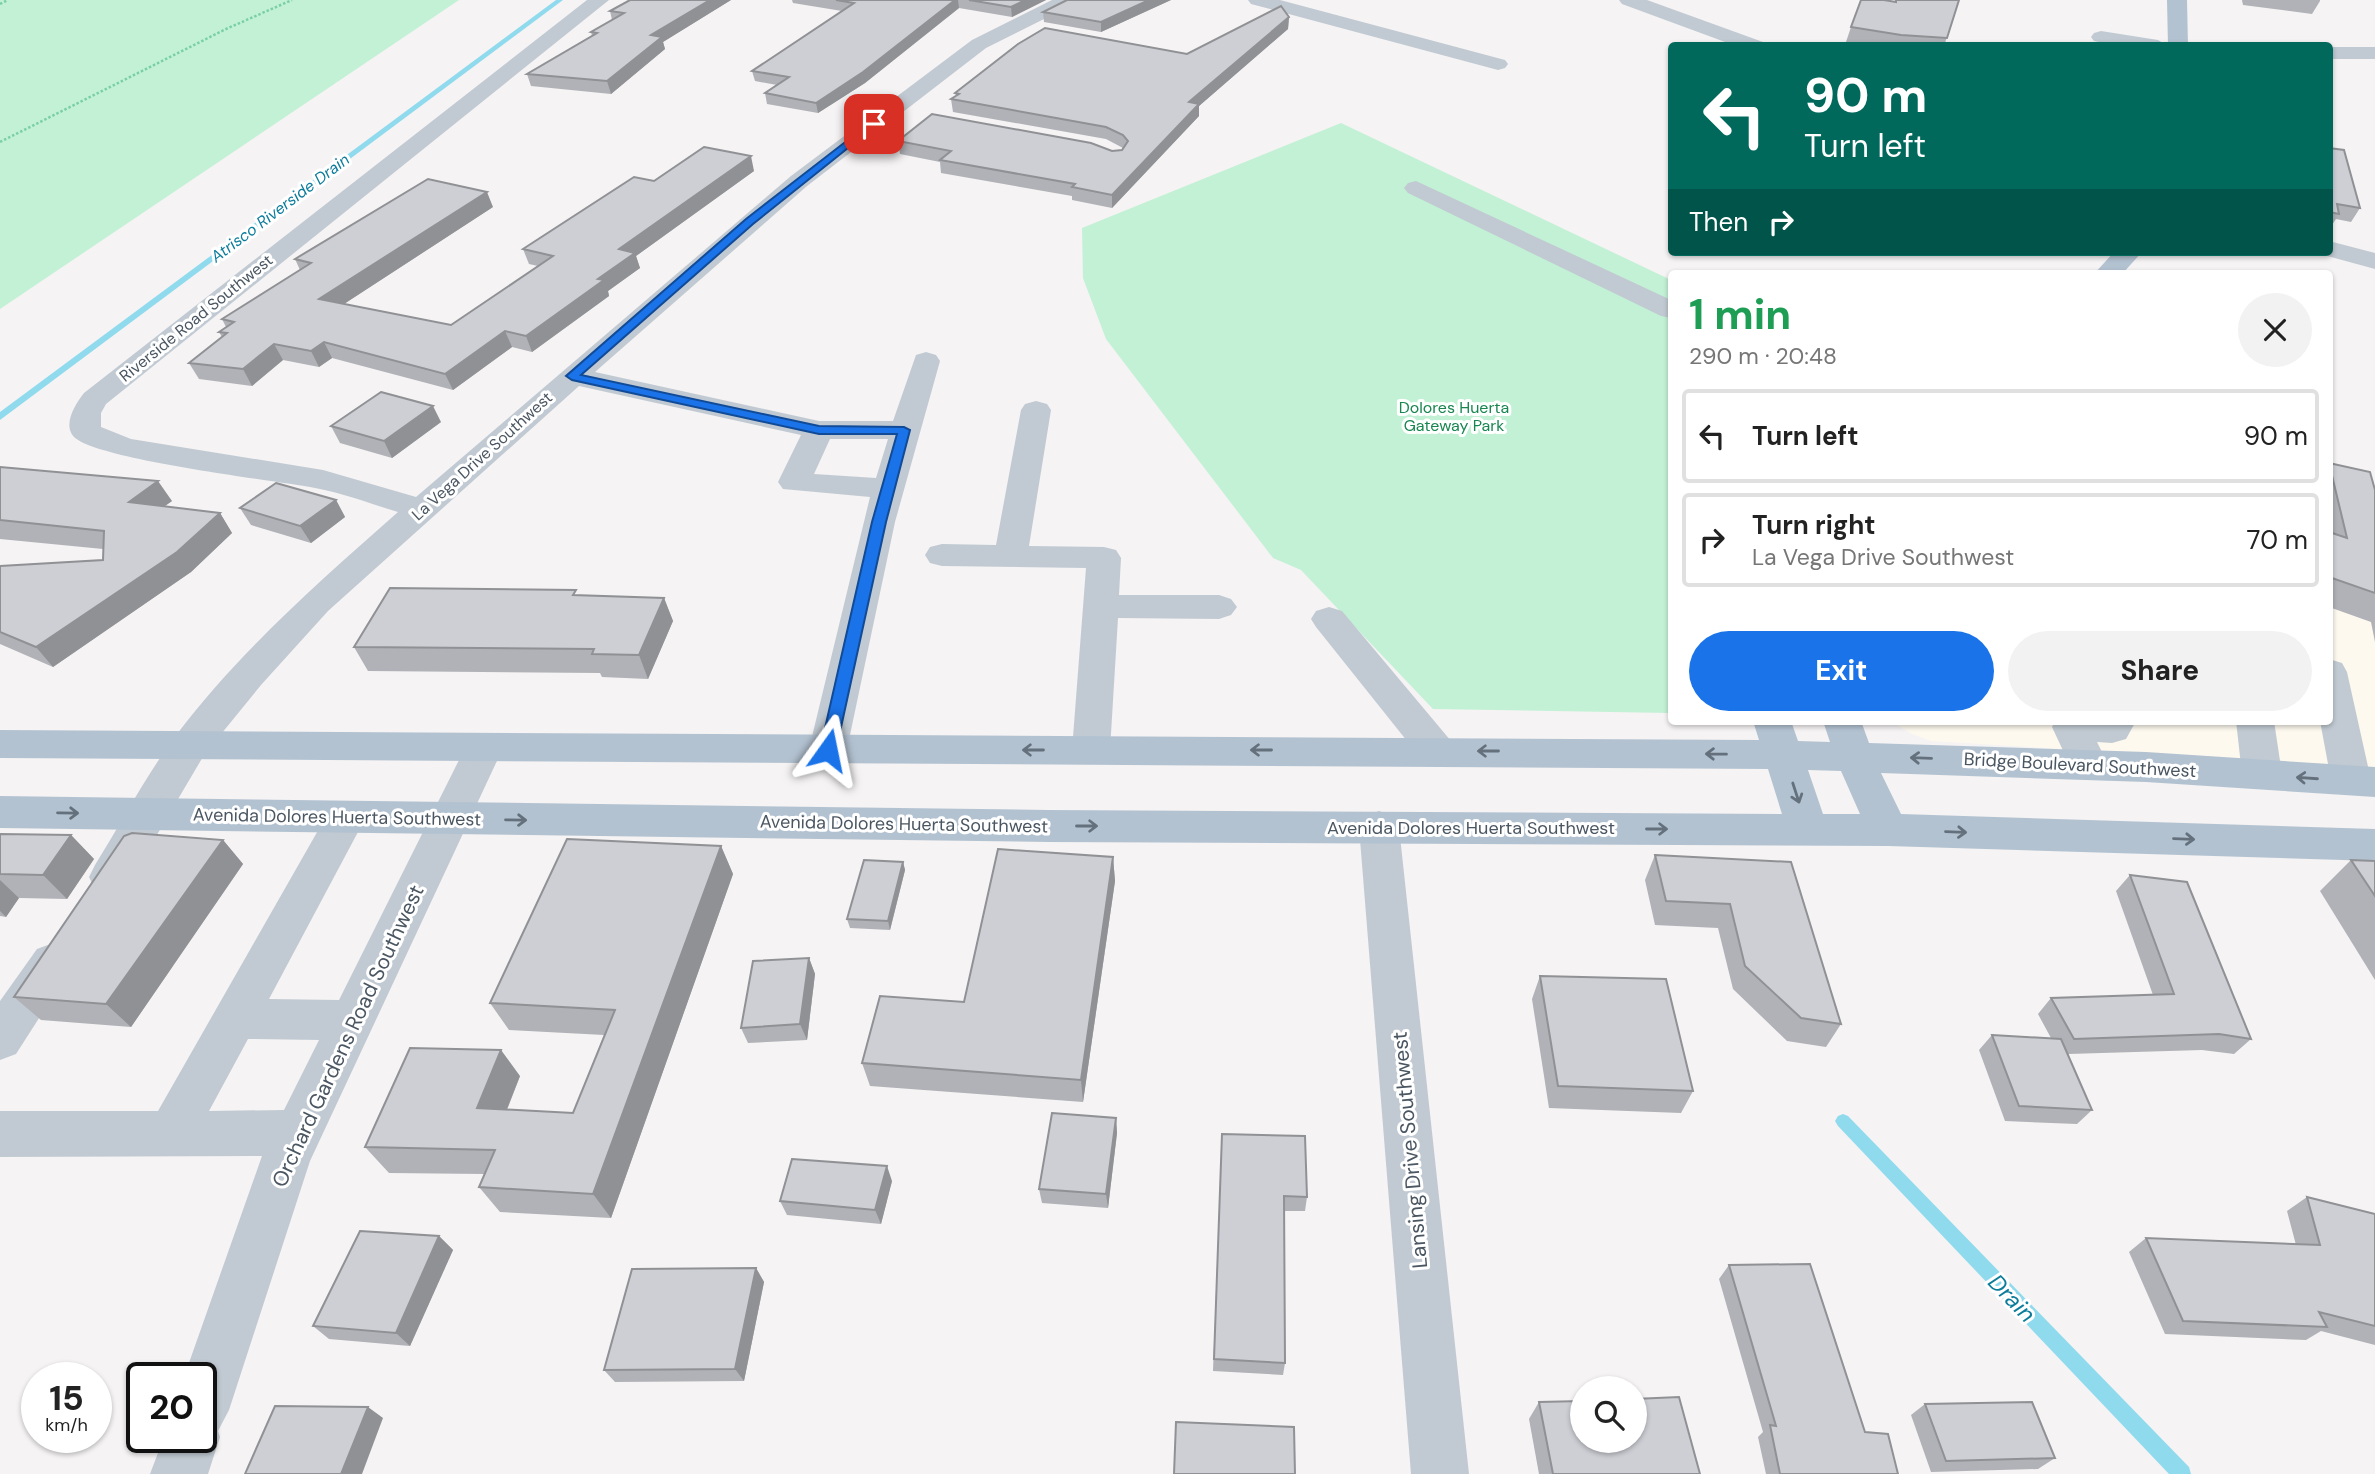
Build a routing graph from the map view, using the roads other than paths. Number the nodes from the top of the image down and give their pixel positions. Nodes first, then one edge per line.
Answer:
1 (599, 0) edge
2 (1067, 0) edge
3 (1258, 0) edge
4 (1629, 0) edge
5 (2177, 0) edge
6 (2101, 37) dead end
7 (1745, 42) edge
8 (2133, 42) edge
9 (2178, 42) edge
10 (2333, 53) edge
11 (2375, 53) edge
12 (1498, 64) dead end
13 (1416, 188) dead end
14 (2333, 249) edge
15 (2125, 256) edge
16 (2375, 261) edge
17 (2112, 270) edge
18 (1668, 309) edge
19 (926, 361) dead end
20 (572, 376) junction
21 (1036, 410) dead end
22 (819, 430) junction
23 (904, 430) junction
24 (889, 489) junction
25 (423, 509) junction
26 (942, 555) dead end
27 (1011, 556) junction
28 (1099, 606) junction
29 (1219, 607) dead end
30 (1329, 619) dead end
31 (2333, 685) edge
32 (2068, 725) edge
33 (2077, 725) edge
34 (2115, 725) edge
35 (2256, 725) edge
36 (1778, 738) edge
37 (1848, 738) edge
38 (0, 744) edge
39 (190, 745) junction
40 (484, 748) junction
41 (828, 750) junction
42 (1091, 750) junction
43 (1437, 751) junction
44 (2088, 764) junction
45 (2262, 774) junction
46 (2363, 781) edge
47 (0, 812) edge
48 (149, 815) junction
49 (346, 817) junction
50 (449, 819) junction
51 (1379, 827) junction
52 (1808, 830) junction
53 (1888, 830) junction
54 (2375, 845) edge
55 (8, 1017) edge
56 (235, 1020) junction
57 (352, 1020) junction
58 (298, 1133) junction
59 (0, 1134) edge
60 (171, 1134) junction
61 (217, 1363) edge
62 (186, 1453) edge
63 (179, 1474) edge
64 (1440, 1474) edge

1 - 25 street, Riverside Road Southwest
2 - 20 street, La Vega Drive Southwest
3 - 12 street
4 - 7 street
5 - 9 main road
6 - 8 street
10 - 11 street
13 - 18 street
14 - 16 street
15 - 17 main road
19 - 23 street
20 - 22 street
20 - 25 street, La Vega Drive Southwest
21 - 27 street
22 - 23 street
22 - 24 street
23 - 24 street
24 - 41 street
25 - 39 street, La Vega Drive Southwest
26 - 27 street
27 - 28 street
28 - 29 street
28 - 42 street
30 - 43 street
31 - 46 street
32 - 44 street
33 - 34 street
35 - 45 street
36 - 37 main road, Bridge Boulevard Southwest
36 -> 43 main road
36 -> 52 main road
44 -> 37 main road, Bridge Boulevard Southwest
37 - 53 main road
38 - 39 main road
39 - 40 main road
39 - 48 street, La Vega Drive Southwest
40 - 41 main road
40 - 50 street, Orchard Gardens Road Southwest
42 -> 41 main road
43 -> 42 main road
44 - 45 main road, Bridge Boulevard Southwest
46 -> 45 main road, Bridge Boulevard Southwest
47 -> 48 main road, Avenida Dolores Huerta Southwest
48 - 49 main road, Avenida Dolores Huerta Southwest
48 - 55 street, La Vega Drive Southwest
49 - 50 main road, Avenida Dolores Huerta Southwest
49 - 56 street
50 -> 51 main road, Avenida Dolores Huerta Southwest
50 - 57 street, Orchard Gardens Road Southwest
51 -> 52 main road, Avenida Dolores Huerta Southwest
51 - 64 street, Lansing Drive Southwest
52 - 53 main road
53 -> 54 main road
56 - 57 street
56 - 60 street
57 - 58 street, Orchard Gardens Road Southwest
58 - 60 street
58 - 61 street, Orchard Gardens Road Southwest
59 - 60 street
62 - 63 street

